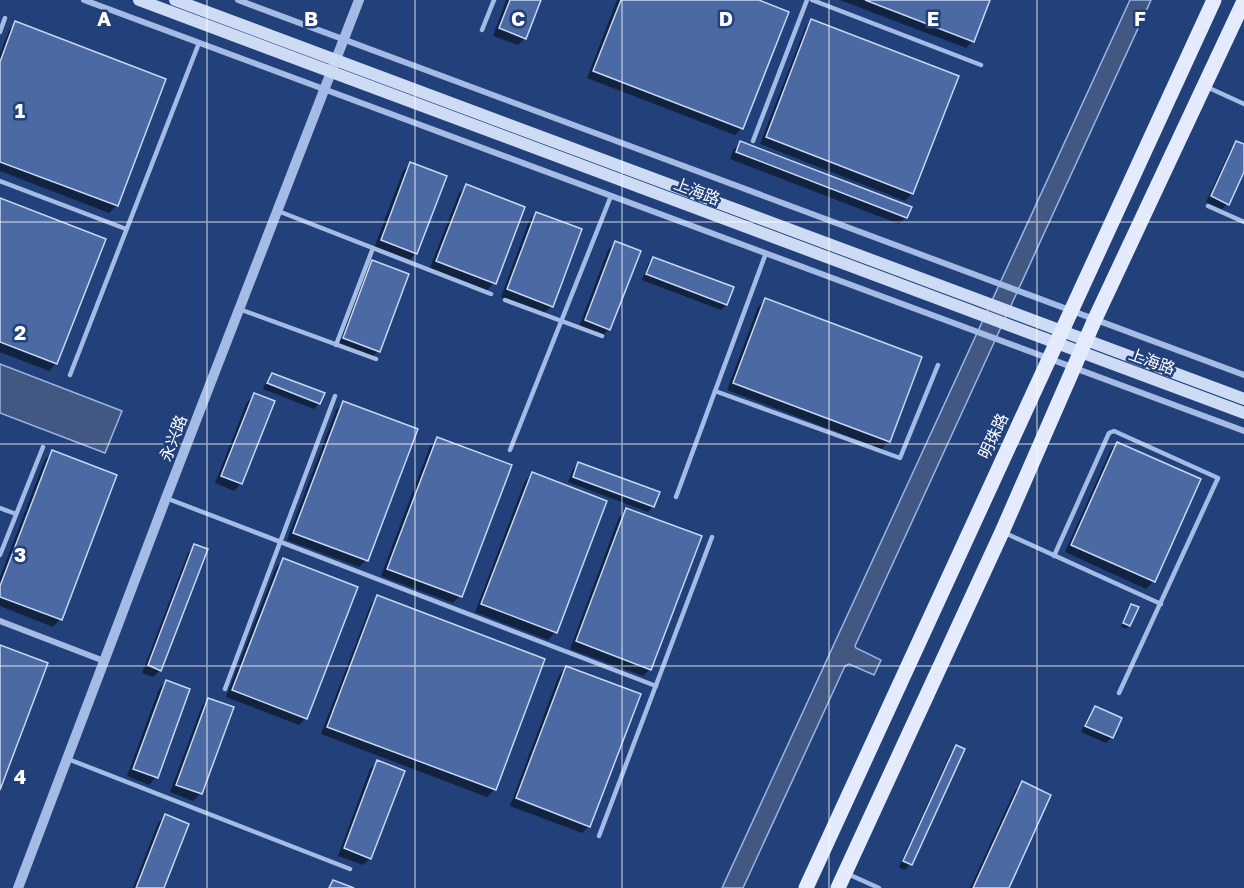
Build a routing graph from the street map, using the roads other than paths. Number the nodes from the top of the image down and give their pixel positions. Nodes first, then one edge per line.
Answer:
1 (84, 0) edge
2 (139, 0) edge
3 (175, 0) edge
4 (238, 0) edge
5 (358, 0) edge
6 (494, 0) edge
7 (807, 0) edge
8 (812, 0) edge
9 (1214, 0) edge
10 (1244, 1) edge
11 (5, 18) dead end
12 (482, 30) dead end
13 (0, 32) edge
14 (344, 39) junction
15 (199, 43) junction
16 (333, 65) junction
17 (981, 65) dead end
18 (1205, 86) junction
19 (324, 89) junction
20 (1244, 104) edge
21 (753, 141) dead end
22 (0, 181) edge
23 (611, 196) junction
24 (1208, 206) dead end
25 (278, 211) junction
26 (1244, 222) edge
27 (126, 229) junction
28 (373, 248) junction
29 (766, 254) junction
30 (491, 294) dead end
31 (505, 300) dead end
32 (240, 309) junction
33 (1071, 310) junction
34 (1095, 319) junction
35 (560, 320) junction
36 (603, 336) dead end
37 (1058, 337) junction
38 (336, 345) junction
39 (1084, 347) junction
40 (1048, 358) junction
41 (376, 359) dead end
42 (938, 365) dead end
43 (1074, 368) junction
44 (70, 375) dead end
45 (1244, 375) edge
46 (715, 391) junction
47 (335, 396) dead end
48 (1244, 399) edge
49 (1244, 413) edge
50 (1244, 431) edge
51 (43, 447) dead end
52 (510, 450) dead end
53 (676, 497) dead end
54 (165, 498) junction
55 (0, 508) edge
56 (16, 514) junction
57 (1002, 532) junction
58 (712, 537) dead end
59 (281, 542) junction
60 (0, 555) edge
61 (1054, 555) junction
62 (1161, 604) junction
63 (0, 621) edge
64 (104, 661) junction
65 (656, 686) junction
66 (225, 689) dead end
67 (1119, 693) dead end
68 (67, 759) junction
69 (599, 836) dead end
70 (351, 869) dead end
71 (845, 873) junction
72 (18, 888) edge
73 (806, 888) edge
74 (838, 888) edge
75 (879, 888) edge

1 - 15 street
2 - 16 main road, 上海路
3 - 16 main road, 上海路
4 - 14 street
5 - 14 street, 永兴路
6 - 12 lane
7 - 21 lane
8 - 17 lane
9 - 33 main road, 明珠路
10 - 18 main road
11 - 13 lane
14 - 16 street, 永兴路
14 - 33 street
15 - 19 street
15 - 27 lane
16 - 19 street, 永兴路
16 - 37 main road, 上海路
18 - 20 lane
18 - 34 main road
19 - 23 street
19 - 25 street, 永兴路
22 - 27 lane
23 - 29 street
23 - 35 lane
24 - 26 lane
25 - 28 lane
25 - 32 street, 永兴路
27 - 44 lane
28 - 30 lane
28 - 38 lane
29 - 40 street
29 - 46 lane
31 - 35 lane
32 - 38 lane
32 - 54 street, 永兴路
33 - 34 street
33 - 37 main road, 明珠路
34 - 39 main road
34 - 45 street
35 - 36 lane
35 - 52 lane
37 - 39 main road, 上海路
37 - 40 main road, 明珠路
38 - 41 lane
39 - 43 main road
39 - 48 main road, 上海路
39 - 49 main road, 上海路
40 - 43 street
40 - 73 main road, 明珠路
42 - 46 lane
43 - 50 street
43 - 57 main road
46 - 53 lane
47 - 59 lane
51 - 56 lane
54 - 59 lane
54 - 64 street, 永兴路
55 - 56 lane
56 - 60 lane
57 - 61 lane
57 - 71 main road
58 - 65 lane
59 - 65 lane
59 - 66 lane
61 - 62 lane
61 - 62 lane
62 - 67 lane
63 - 64 street
64 - 68 street, 永兴路
65 - 69 lane
68 - 70 lane
68 - 72 street, 永兴路
71 - 74 main road
71 - 75 lane

